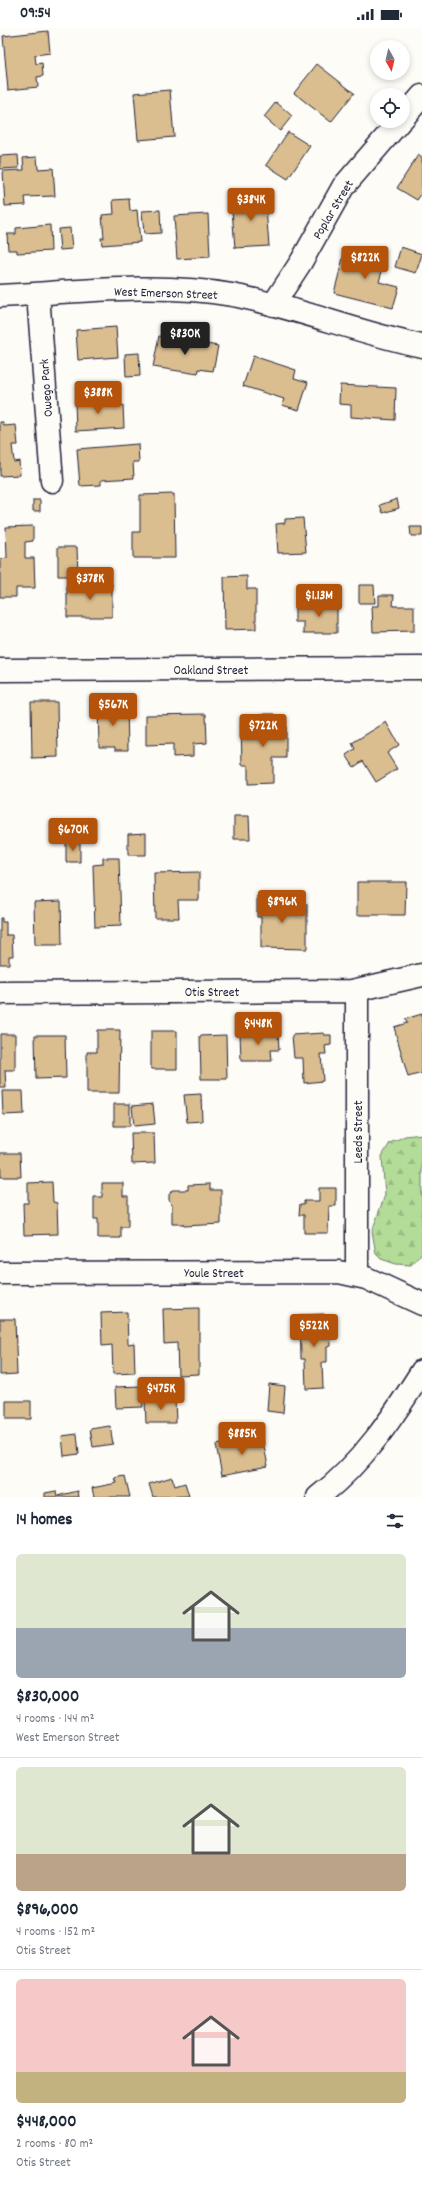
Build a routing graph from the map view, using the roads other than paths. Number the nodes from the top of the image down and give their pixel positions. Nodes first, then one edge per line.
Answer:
1 (394, 128) edge
2 (38, 294) junction
3 (0, 296) edge
4 (273, 305) junction
5 (422, 346) edge
6 (52, 481) dead end
7 (422, 668) edge
8 (0, 670) edge
9 (422, 974) edge
10 (356, 990) junction
11 (0, 993) edge
12 (0, 1274) edge
13 (357, 1275) junction
14 (422, 1304) edge
15 (422, 1371) edge
16 (318, 1497) edge

1 - 4 street, Poplar Street
2 - 3 street, West Emerson Street
2 - 4 street, West Emerson Street
2 - 6 street, Owego Park
4 - 5 street, West Emerson Street
7 - 8 street, Oakland Street
9 - 10 street, Otis Street
10 - 11 street, Otis Street
10 - 13 street, Leeds Street
12 - 13 street, Youle Street
13 - 14 street, Youle Street
15 - 16 street

